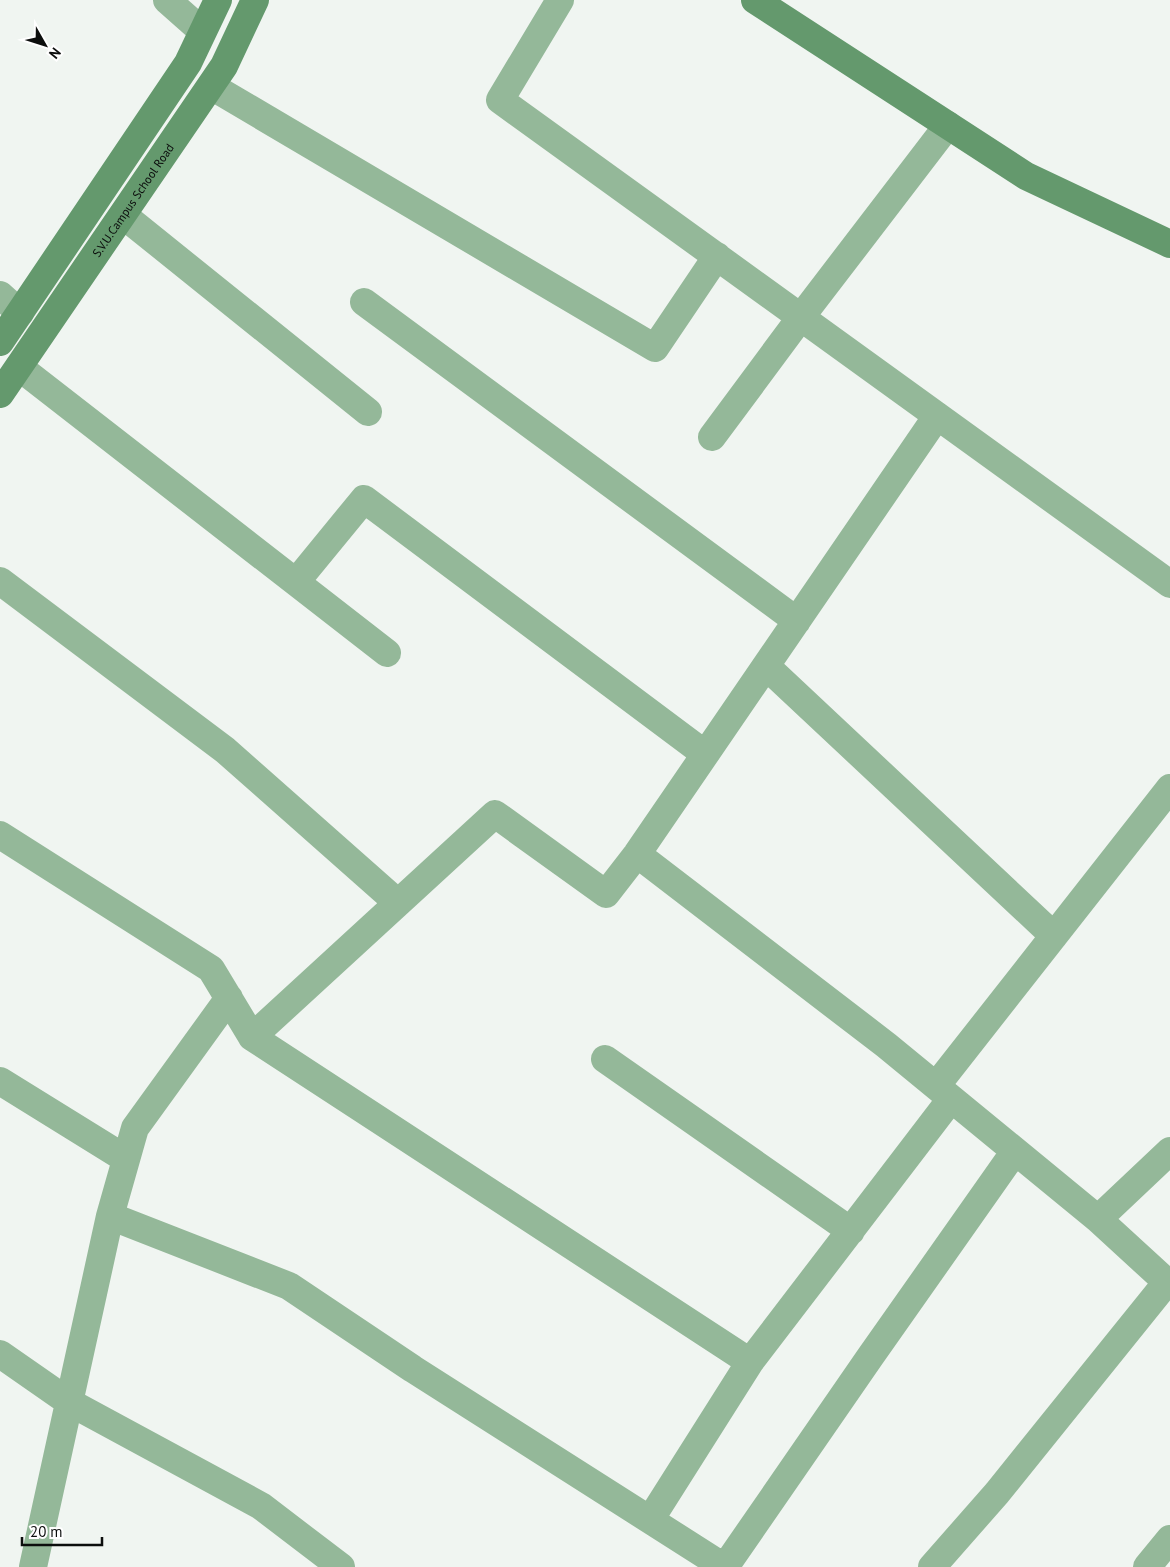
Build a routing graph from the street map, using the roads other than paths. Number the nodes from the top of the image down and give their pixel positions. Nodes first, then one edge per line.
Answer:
1 (167, 0) edge
2 (218, 0) edge
3 (255, 0) edge
4 (560, 0) edge
5 (755, 0) edge
6 (202, 32) junction
7 (211, 86) junction
8 (948, 125) junction
9 (123, 215) junction
10 (1170, 244) edge
11 (717, 256) junction
12 (364, 302) dead end
13 (10, 304) edge
14 (801, 317) junction
15 (0, 342) edge
16 (19, 366) junction
17 (0, 394) edge
18 (368, 412) dead end
19 (937, 416) junction
20 (712, 437) dead end
21 (0, 581) edge
22 (296, 582) junction
23 (1170, 584) edge
24 (797, 621) junction
25 (387, 653) dead end
26 (766, 666) junction
27 (705, 754) junction
28 (1170, 788) edge
29 (0, 835) edge
30 (637, 854) junction
31 (398, 903) junction
32 (1054, 936) junction
33 (229, 998) junction
34 (252, 1036) junction
35 (606, 1059) dead end
36 (0, 1081) edge
37 (944, 1092) junction
38 (1015, 1151) junction
39 (1170, 1151) edge
40 (126, 1159) junction
41 (110, 1216) junction
42 (1098, 1219) junction
43 (851, 1231) junction
44 (1168, 1284) edge
45 (0, 1354) edge
46 (750, 1362) junction
47 (69, 1402) junction
48 (650, 1520) junction
49 (1170, 1539) edge
50 (33, 1567) edge
51 (342, 1567) edge
52 (724, 1567) edge
53 (932, 1567) edge
54 (1147, 1567) edge

1 - 6 street
2 - 6 street
3 - 7 street, S.V.U.Campus School Road
4 - 11 street
5 - 8 street
6 - 13 street
7 - 9 street, S.V.U.Campus School Road
7 - 11 street
8 - 10 street
8 - 14 street
9 - 16 street, S.V.U.Campus School Road
9 - 18 street
11 - 14 street
12 - 24 street
13 - 15 street
14 - 19 street
14 - 20 street
16 - 17 street, S.V.U.Campus School Road
16 - 22 street
19 - 23 street
19 - 24 street
21 - 31 street
22 - 25 street
22 - 27 street
24 - 26 street
26 - 27 street
26 - 32 street
27 - 30 street
28 - 32 street
29 - 33 street
30 - 31 street
30 - 37 street
31 - 34 street
32 - 37 street
33 - 34 street
33 - 40 street
34 - 46 street
35 - 43 street
36 - 40 street
37 - 38 street
37 - 43 street
38 - 42 street
38 - 52 street
39 - 42 street
40 - 41 street
41 - 47 street
41 - 48 street
42 - 44 street
43 - 46 street
44 - 53 street
45 - 47 street
46 - 48 street
47 - 50 street
47 - 51 street
48 - 52 street
49 - 54 street

